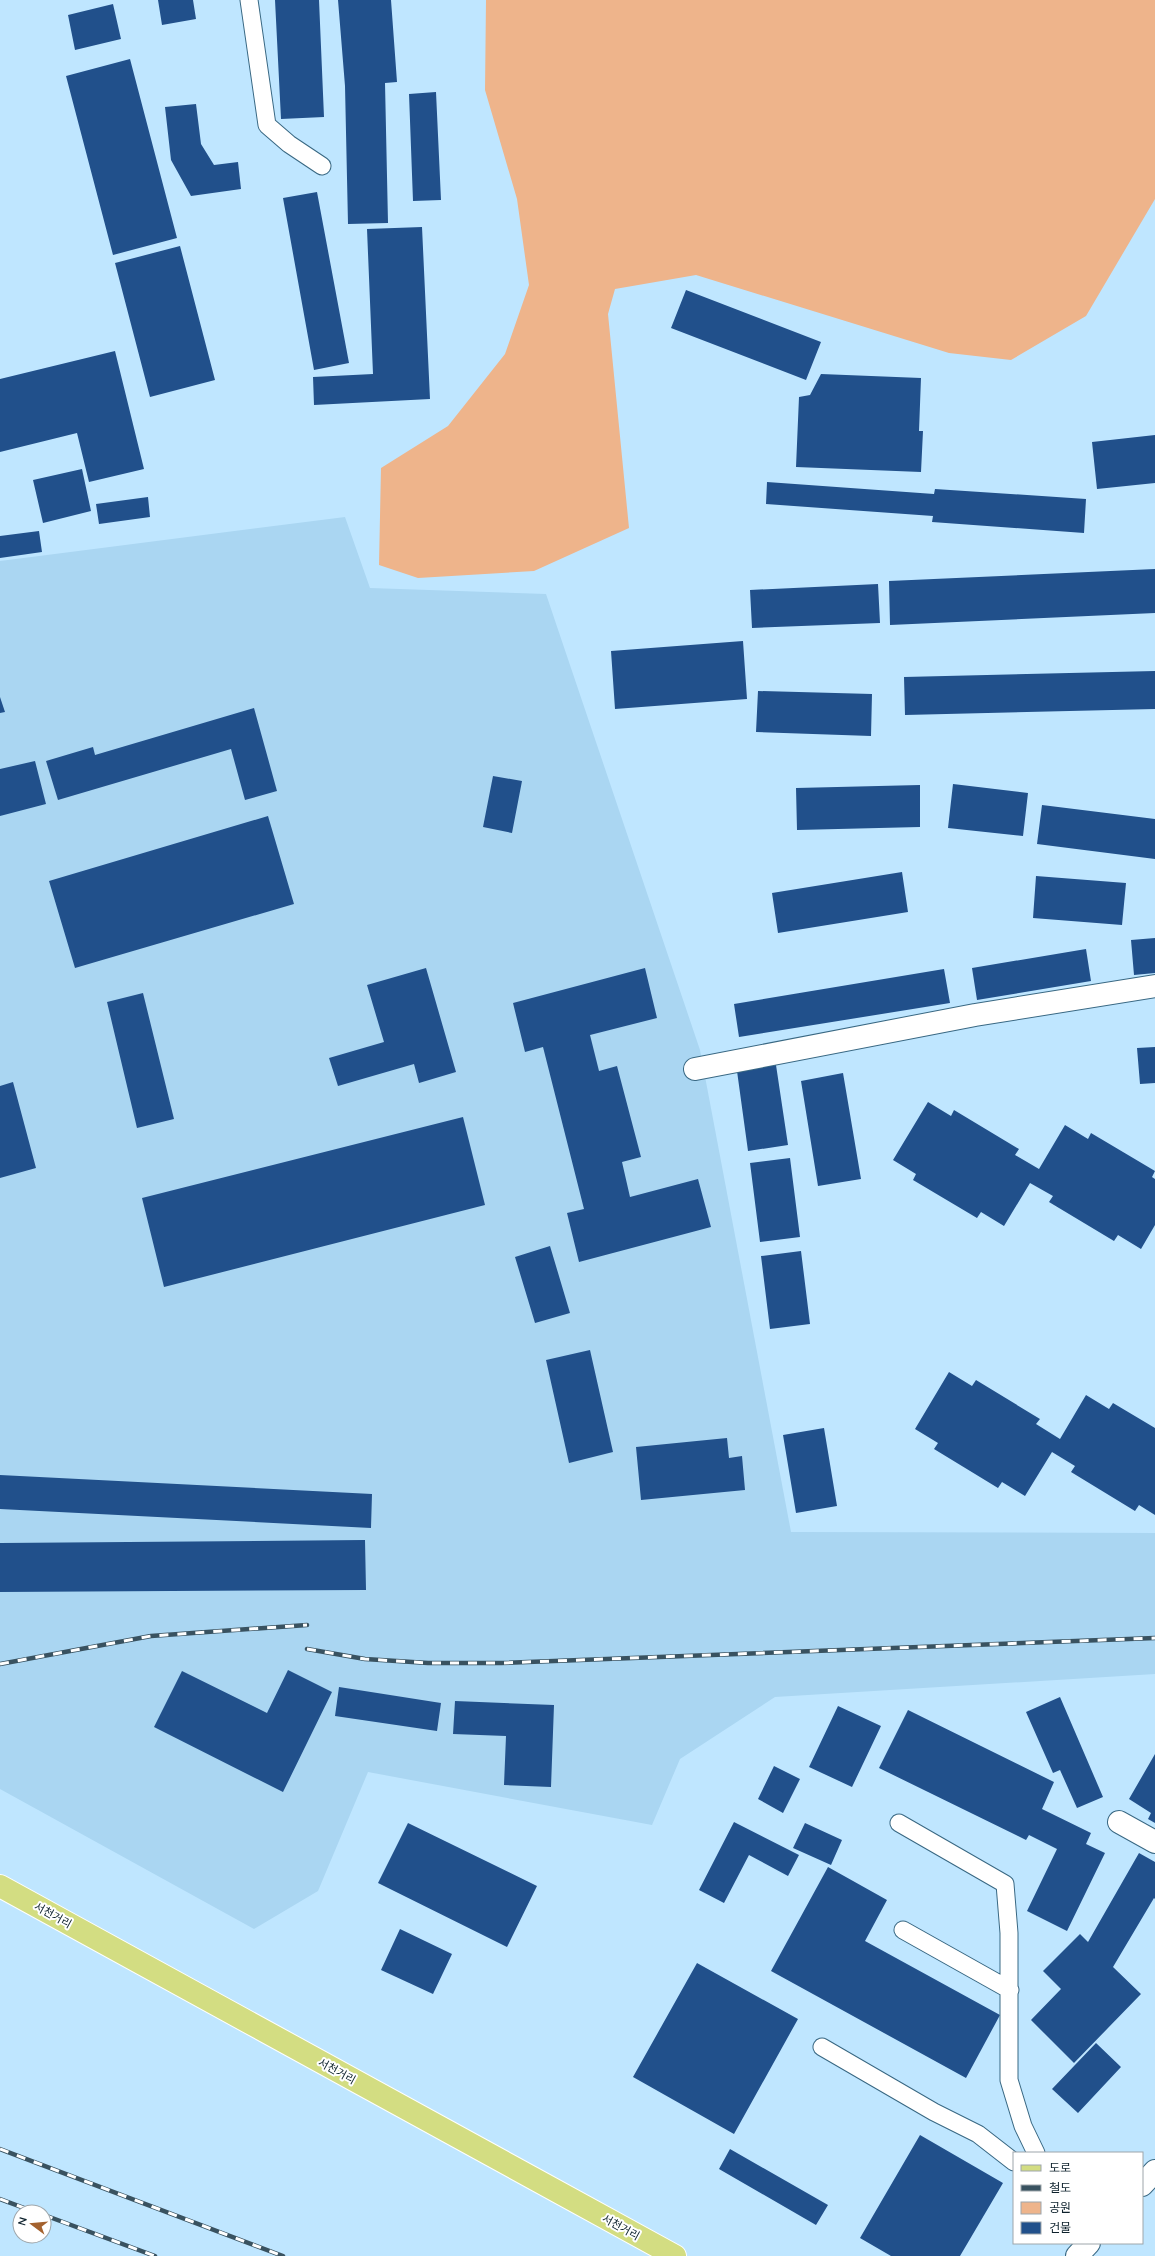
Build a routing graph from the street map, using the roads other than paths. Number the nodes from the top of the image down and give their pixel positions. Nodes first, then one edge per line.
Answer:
1 (250, 0) edge
2 (322, 166) dead end
3 (1155, 986) edge
4 (695, 1069) dead end
5 (1119, 1822) dead end
6 (899, 1823) dead end
7 (1155, 1842) edge
8 (0, 1886) edge
9 (903, 1930) dead end
10 (1010, 1990) junction
11 (822, 2047) dead end
12 (1035, 2152) edge
13 (1013, 2161) edge
14 (1155, 2171) edge
15 (1143, 2184) edge
16 (1088, 2244) edge
17 (675, 2256) edge
18 (1077, 2256) edge

1 - 2 lane
3 - 4 street
5 - 7 street
6 - 10 lane
8 - 17 main road, 서천거리
9 - 10 lane
10 - 12 lane
11 - 13 lane
14 - 15 street
16 - 18 street

